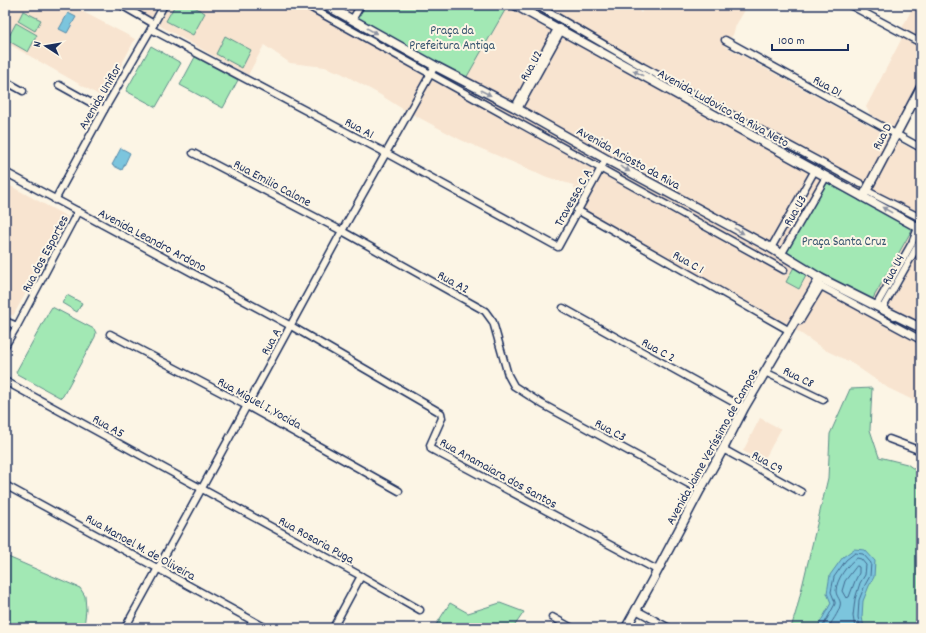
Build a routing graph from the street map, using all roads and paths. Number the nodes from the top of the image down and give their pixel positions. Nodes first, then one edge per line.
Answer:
1 (121, 5) edge
2 (164, 5) edge
3 (306, 5) edge
4 (326, 5) edge
5 (361, 5) edge
6 (515, 5) edge
7 (536, 5) edge
8 (850, 5) edge
9 (352, 20) junction
10 (153, 27) junction
11 (559, 30) junction
12 (725, 40) dead end
13 (921, 43) edge
14 (435, 66) junction
15 (430, 74) junction
16 (5, 81) edge
17 (58, 85) dead end
18 (921, 87) edge
19 (23, 91) dead end
20 (516, 108) junction
21 (104, 110) junction
22 (895, 134) junction
23 (921, 148) edge
24 (193, 153) dead end
25 (386, 153) junction
26 (606, 159) junction
27 (601, 169) junction
28 (815, 170) junction
29 (5, 172) edge
30 (826, 177) junction
31 (861, 184) dead end
32 (866, 194) junction
33 (55, 200) junction
34 (577, 210) junction
35 (78, 211) junction
36 (921, 218) edge
37 (920, 228) edge
38 (342, 231) junction
39 (921, 240) edge
40 (558, 247) joint
41 (771, 248) junction
42 (781, 255) junction
43 (897, 268) junction
44 (784, 270) dead end
45 (902, 272) junction
46 (820, 278) junction
47 (879, 307) junction
48 (562, 308) dead end
49 (5, 320) edge
50 (800, 321) dead end
51 (17, 326) junction
52 (291, 326) junction
53 (921, 328) edge
54 (790, 331) junction
55 (110, 334) dead end
56 (921, 340) edge
57 (5, 346) edge
58 (765, 372) junction
59 (5, 381) edge
60 (514, 386) joint
61 (823, 400) dead end
62 (247, 406) junction
63 (744, 408) junction
64 (889, 439) dead end
65 (723, 449) junction
66 (921, 451) edge
67 (5, 485) edge
68 (202, 488) junction
69 (700, 490) junction
70 (399, 491) dead end
71 (801, 492) dead end
72 (157, 568) junction
73 (657, 570) junction
74 (361, 576) junction
75 (420, 610) dead end
76 (636, 610) junction
77 (552, 617) dead end
78 (125, 628) edge
79 (266, 628) edge
80 (333, 628) edge
81 (572, 628) edge
82 (626, 628) edge
83 (669, 628) edge

1 - 10 street, Rua A1
2 - 10 street, Avenida Uniflor
3 - 15 street
4 - 9 street, Avenida Ariosto da Riva
5 - 9 street
6 - 11 street, Avenida Ludovico da Riva Neto
7 - 31 street
8 - 13 street
9 -> 14 street, Avenida Ariosto da Riva
10 - 21 street, Avenida Uniflor
10 - 25 street, Rua A1
11 - 20 street, Rua U2
28 -> 11 street, Avenida Ludovico da Riva Neto
12 - 22 street, Rua D1
14 - 15 street, Rua A
14 -> 20 street, Avenida Ariosto da Riva
15 - 25 street, Rua A
15 - 27 street
16 - 19 street
17 - 21 street
18 - 22 street, Rua D
20 - 26 street, Avenida Ariosto da Riva
21 - 33 street, Avenida Uniflor
22 - 23 street, Rua D1
22 - 32 street, Rua D
24 - 38 street, Rua Emilio Calone
25 - 38 street, Rua A
25 - 40 street, Rua A1
26 - 27 street, Travessa C A
26 -> 41 street, Avenida Ariosto da Riva
27 - 34 street, Travessa C A
27 - 44 street
28 - 30 street, Avenida Ludovico da Riva Neto
28 - 41 street, Rua U3
29 - 33 street, Avenida Leandro Ardono
30 - 32 street, Avenida Ludovico da Riva Neto
30 - 42 street, Rua U3
32 - 36 street
37 -> 32 street, Avenida Ludovico da Riva Neto
33 - 35 street, Avenida Leandro Ardono
34 - 40 street, Travessa C A
34 - 54 street, Rua C 1
35 - 51 street, Rua dos Esportes
35 - 52 street, Avenida Leandro Ardono
37 - 43 street, Rua U4
38 - 52 street, Rua A
38 - 60 street, Rua A2
39 - 45 street, Rua U4
41 - 42 street, Avenida Ariosto da Riva
42 - 46 street, Avenida Ariosto da Riva
43 - 45 street
43 - 47 street, Rua U4
45 - 47 street, Rua U4
46 - 47 street, Avenida Ariosto da Riva
46 - 54 street, Avenida Jaime Veríssimo de Campos
47 - 53 street, Avenida Ariosto da Riva
48 - 63 street, Rua C 2
49 - 51 street
50 - 56 street
51 - 57 street, Rua dos Esportes
52 - 62 street, Rua A
52 - 73 street, Rua Anamaiara dos Santos
54 - 58 street, Avenida Jaime Veríssimo de Campos
55 - 62 street, Rua Miguel I. Yocida
58 - 61 street, Rua C8
58 - 63 street, Avenida Jaime Veríssimo de Campos
59 - 68 street, Rua A5
60 - 69 street, Rua C3
62 - 68 street, Rua A
62 - 70 street, Rua Miguel I. Yocida
63 - 65 street, Avenida Jaime Veríssimo de Campos
64 - 66 street
65 - 69 street, Avenida Jaime Veríssimo de Campos
65 - 71 street, Rua C9
67 - 72 street, Rua Manoel M. de Oliveira
68 - 72 street, Rua A
68 - 74 street, Rua Rosaria Puga
69 - 73 street, Avenida Jaime Veríssimo de Campos
72 - 78 street, Rua A
72 - 79 street, Rua Manoel M. de Oliveira
73 - 76 street, Avenida Jaime Veríssimo de Campos
74 - 75 street, Rua Rosaria Puga
74 - 80 street
76 - 82 street, Avenida Jaime Veríssimo de Campos
76 - 83 street
77 - 81 street

